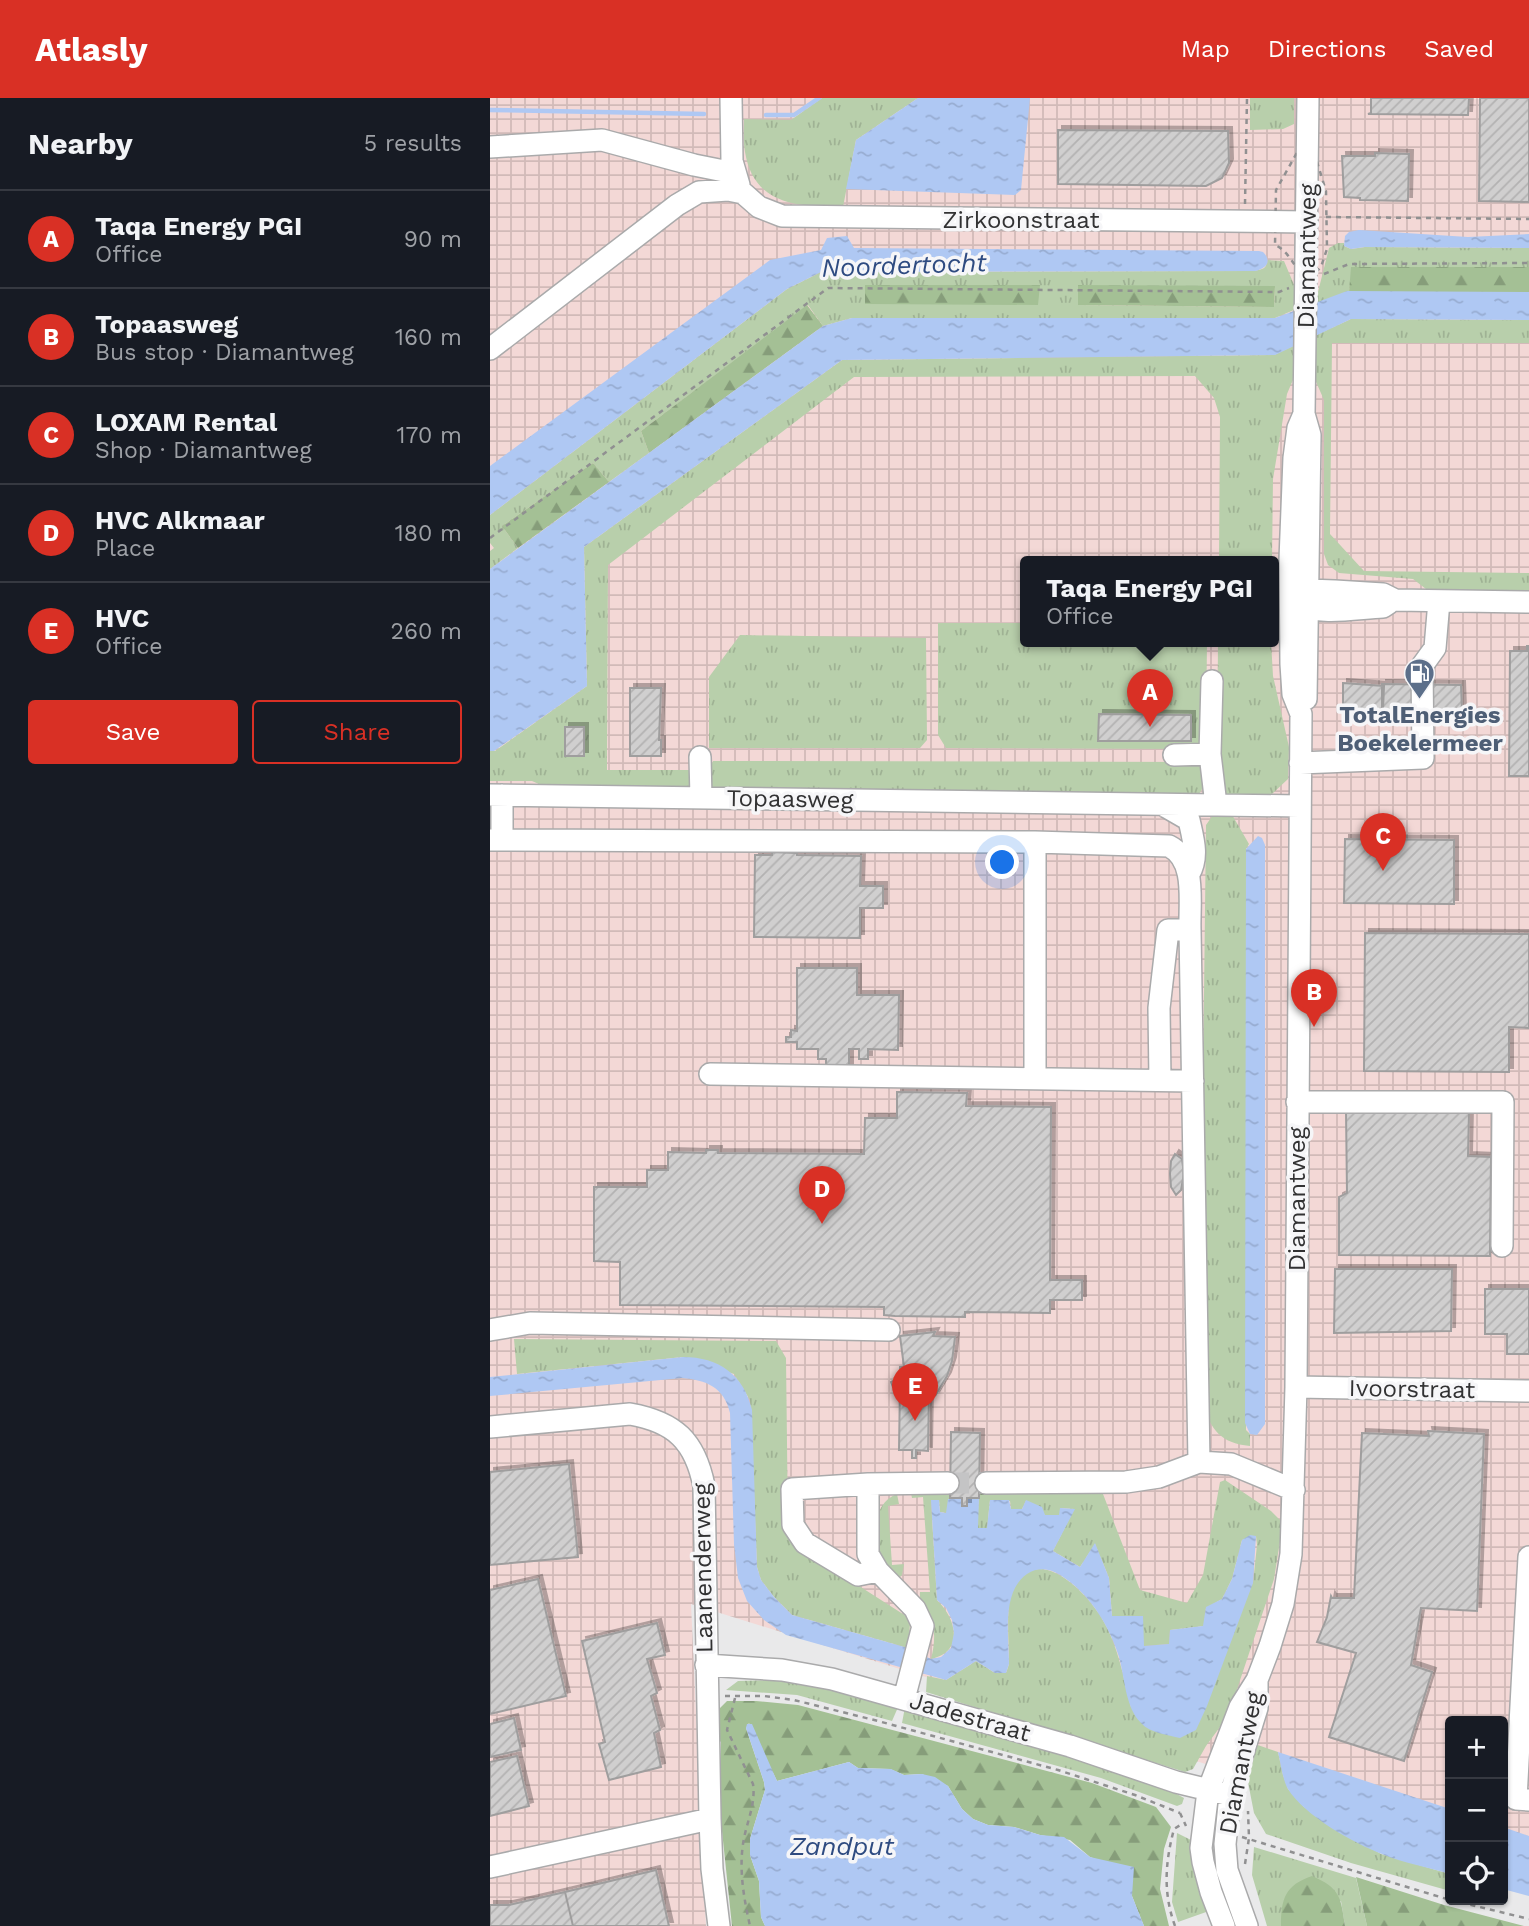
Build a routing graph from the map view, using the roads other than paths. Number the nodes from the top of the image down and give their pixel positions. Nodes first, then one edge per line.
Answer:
1 (731, 98) edge
2 (1308, 98) edge
3 (490, 148) edge
4 (734, 173) junction
5 (743, 193) junction
6 (1316, 220) junction
7 (490, 349) edge
8 (1302, 599) junction
9 (1439, 601) junction
10 (1529, 601) edge
11 (1213, 681) dead end
12 (1210, 754) junction
13 (1174, 755) dead end
14 (700, 757) dead end
15 (1300, 763) junction
16 (496, 795) edge
17 (701, 798) junction
18 (1162, 804) junction
19 (1216, 805) junction
20 (1299, 806) junction
21 (496, 840) edge
22 (1035, 842) junction
23 (1188, 876) junction
24 (1190, 930) junction
25 (710, 1074) dead end
26 (1035, 1078) junction
27 (1160, 1080) junction
28 (1193, 1081) junction
29 (1297, 1102) junction
30 (1502, 1246) dead end
31 (490, 1330) edge
32 (889, 1330) dead end
33 (1296, 1387) junction
34 (1529, 1391) edge
35 (490, 1427) edge
36 (1199, 1462) junction
37 (948, 1483) tunnel mouth
38 (986, 1483) tunnel mouth
39 (868, 1484) junction
40 (1294, 1490) junction
41 (1529, 1557) edge
42 (878, 1571) junction
43 (706, 1665) junction
44 (1257, 1680) junction
45 (907, 1689) junction
46 (1208, 1791) junction
47 (1230, 1795) junction
48 (1529, 1800) edge
49 (710, 1819) junction
50 (490, 1867) edge
51 (719, 1926) edge
52 (1224, 1926) edge
53 (1247, 1926) edge

1 - 4 street
2 - 6 street, Diamantweg
3 - 4 street
4 - 5 street
5 - 6 street, Zirkoonstraat
5 - 7 street
6 - 8 street, Diamantweg
8 - 9 street
8 - 15 street, Diamantweg
9 - 10 street
9 - 15 street
11 - 12 street
12 - 13 street
12 - 19 street
14 - 17 street
15 - 20 street, Diamantweg
16 - 17 street, Topaasweg
16 - 21 street
17 - 18 street, Topaasweg
18 - 19 street, Topaasweg
18 - 23 street
19 - 20 street, Topaasweg
20 - 29 street, Diamantweg
21 - 22 street
22 - 23 street
22 - 26 street
23 - 24 street
24 - 27 street
24 - 28 street
25 - 26 street
26 - 27 street
27 - 28 street
28 - 36 street
29 - 30 street
29 - 33 street, Diamantweg
31 - 32 street
33 - 34 street, Ivoorstraat
33 - 40 street, Diamantweg
35 - 43 street, Laanenderweg
36 - 38 street
36 - 40 street
37 - 39 street
39 - 42 street
39 - 42 street
40 - 44 street, Diamantweg
41 - 48 street
42 - 45 street
43 - 45 street, Jadestraat
43 - 49 street, Laanenderweg
44 - 46 street, Diamantweg
44 - 47 street, Diamantweg
45 - 46 street, Jadestraat
46 - 47 street, Jadestraat
46 - 52 street, Diamantweg
47 - 53 street, Diamantweg
49 - 50 street
49 - 51 street, Laanenderweg

